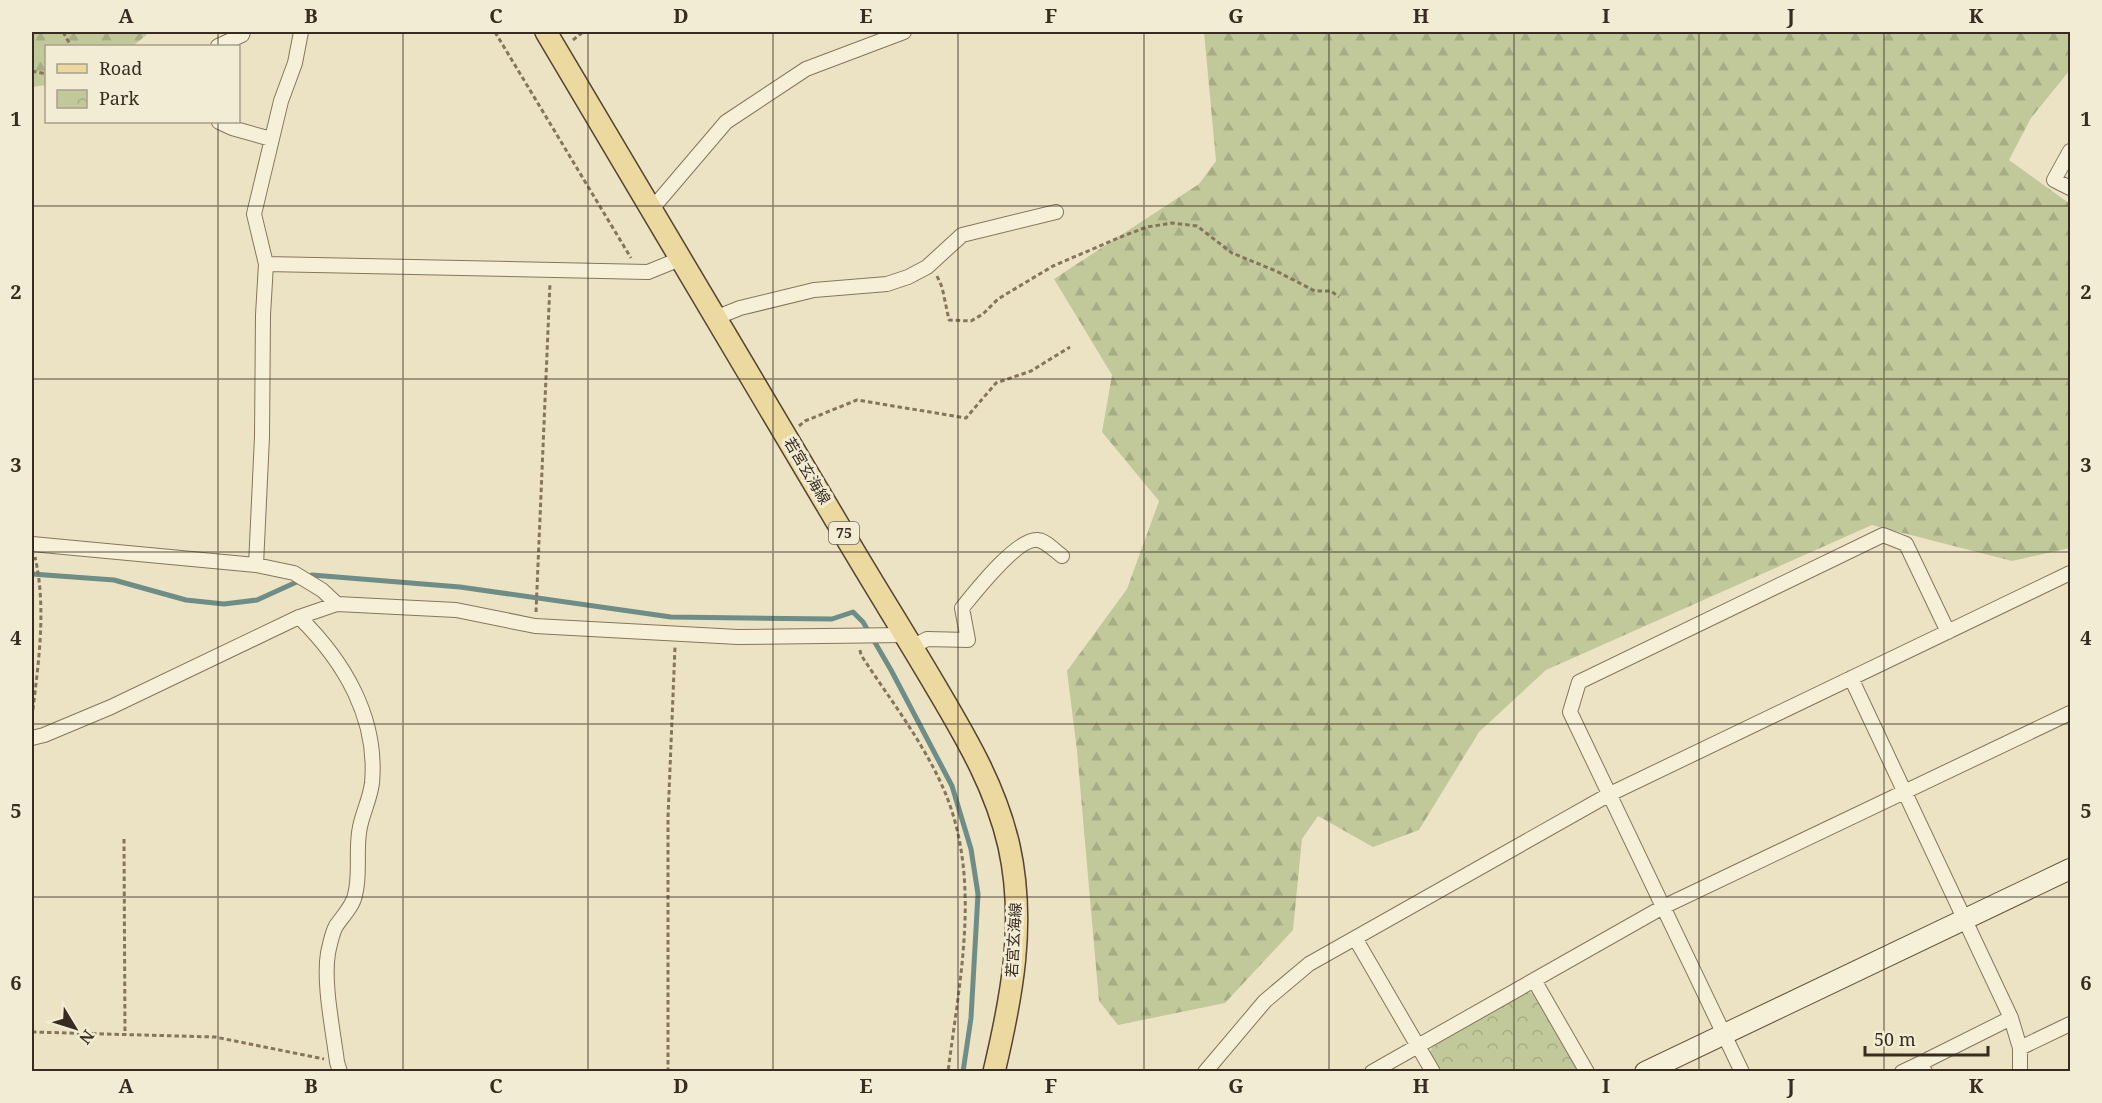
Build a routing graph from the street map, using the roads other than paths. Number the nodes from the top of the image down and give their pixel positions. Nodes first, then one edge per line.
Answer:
1 (243, 32) edge
2 (301, 32) edge
3 (546, 32) edge
4 (904, 32) edge
5 (220, 45) edge
6 (221, 123) edge
7 (271, 139) junction
8 (2070, 151) edge
9 (2070, 188) edge
10 (651, 210) junction
11 (1056, 212) dead end
12 (680, 259) junction
13 (266, 264) junction
14 (715, 318) junction
15 (32, 544) edge
16 (1062, 556) dead end
17 (255, 564) junction
18 (2070, 573) edge
19 (337, 604) junction
20 (299, 617) junction
21 (1948, 633) junction
22 (909, 641) junction
23 (1851, 678) junction
24 (2070, 713) edge
25 (32, 738) edge
26 (1904, 793) junction
27 (1610, 794) junction
28 (2070, 869) edge
29 (1663, 907) junction
30 (1965, 919) junction
31 (1355, 938) junction
32 (1534, 980) junction
33 (2011, 1018) junction
34 (2070, 1024) edge
35 (1724, 1034) junction
36 (1418, 1045) junction
37 (2020, 1048) junction
38 (339, 1067) edge
39 (1923, 1067) edge
40 (994, 1071) edge
41 (1205, 1071) edge
42 (1372, 1071) edge
43 (1433, 1071) edge
44 (1587, 1071) edge
45 (1645, 1071) edge
46 (1742, 1071) edge
47 (1902, 1071) edge
48 (2020, 1071) edge

1 - 5 street
2 - 7 street
3 - 10 main road, 若宮玄海線 / 75
4 - 10 street
6 - 7 street
7 - 13 street
8 - 9 street
10 - 12 main road, 若宮玄海線 / 75
11 - 14 street
12 - 13 street
12 - 14 main road, 若宮玄海線 / 75
13 - 17 street
14 - 22 main road, 若宮玄海線 / 75
15 - 17 street
16 - 22 street
17 - 19 street
18 - 21 street
19 - 20 street
19 - 22 street
20 - 25 street
20 - 38 street
21 - 23 street
21 - 27 street
22 - 40 main road, 若宮玄海線 / 75
23 - 26 street
23 - 27 street
24 - 26 street
26 - 29 street
26 - 30 street
27 - 29 street
27 - 31 street
28 - 30 street
29 - 32 street
29 - 35 street
30 - 33 street
30 - 35 street
31 - 36 street
31 - 41 street
32 - 36 street
32 - 44 street
33 - 37 street
33 - 39 street
34 - 37 street
35 - 45 street
35 - 46 street
36 - 42 street
36 - 43 street
37 - 48 street
39 - 47 street

